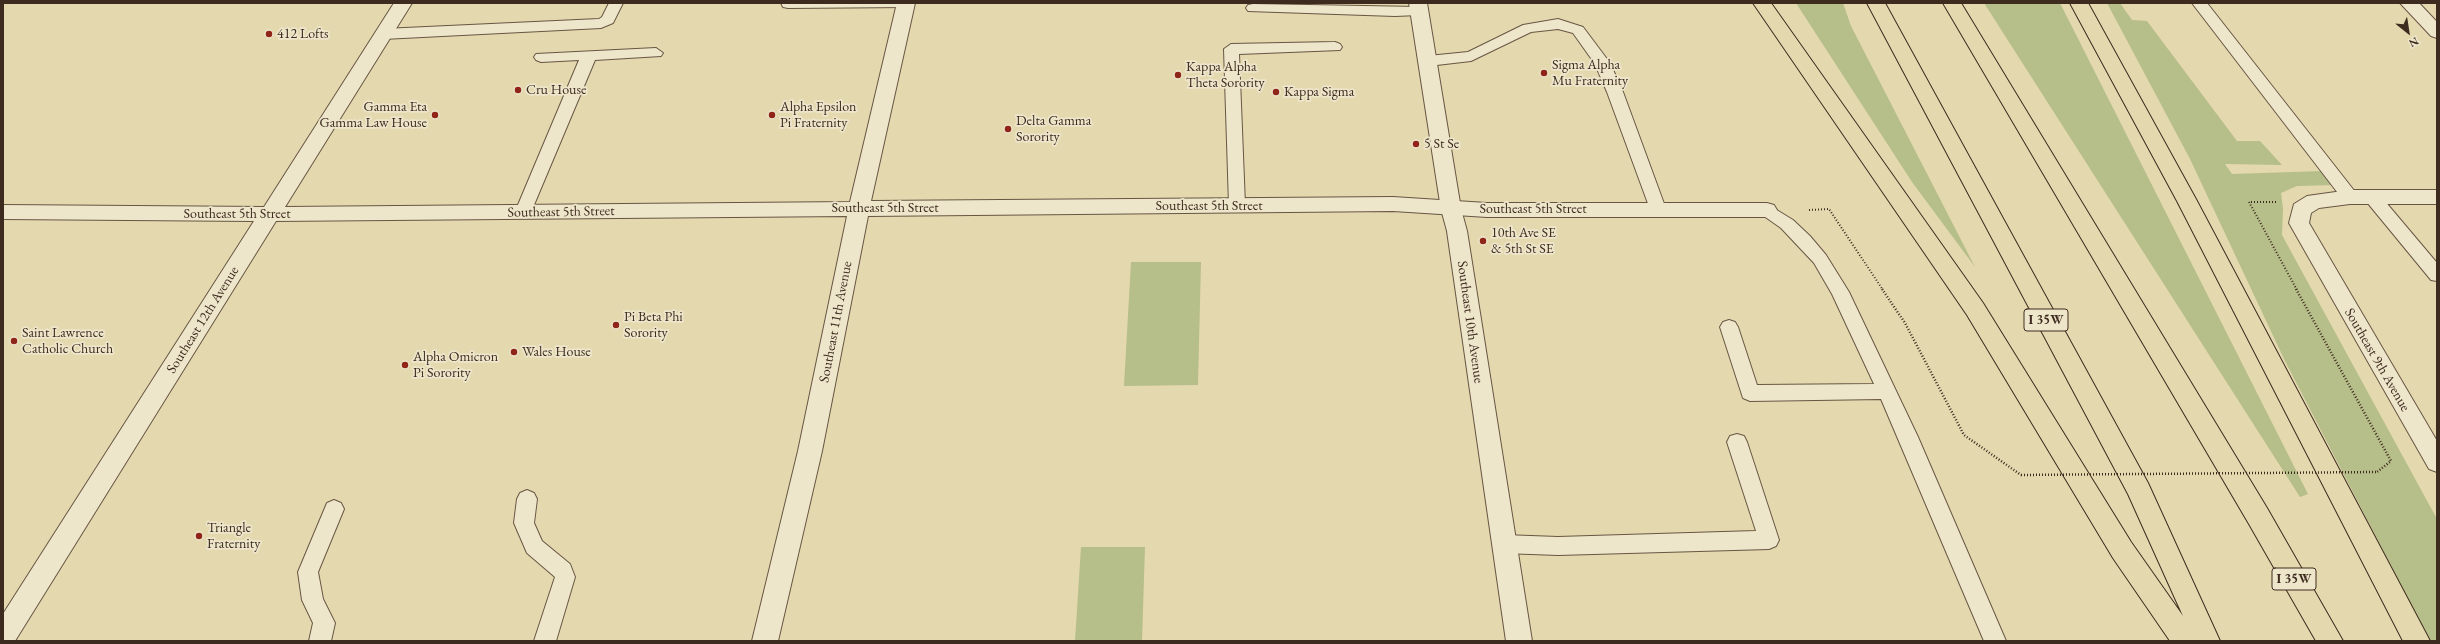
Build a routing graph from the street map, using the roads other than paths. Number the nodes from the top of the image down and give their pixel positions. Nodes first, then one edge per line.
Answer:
1 (403, 3) edge
2 (616, 3) edge
3 (907, 3) edge
4 (1762, 3) edge
5 (1876, 3) edge
6 (1952, 3) edge
7 (2079, 3) edge
8 (2199, 3) edge
9 (2409, 3) edge
10 (788, 4) edge
11 (1419, 7) edge
12 (1253, 8) dead end
13 (2437, 32) edge
14 (383, 34) junction
15 (1335, 47) dead end
16 (656, 53) dead end
17 (589, 55) junction
18 (541, 56) dead end
19 (1428, 61) junction
20 (2350, 197) junction
21 (2372, 197) junction
22 (2437, 197) edge
23 (1237, 206) junction
24 (859, 209) junction
25 (1451, 209) junction
26 (1658, 209) junction
27 (1767, 210) joint
28 (3, 212) edge
29 (523, 212) junction
30 (269, 214) junction
31 (2437, 275) edge
32 (1729, 327) dead end
33 (1887, 391) junction
34 (1737, 442) dead end
35 (2437, 462) edge
36 (527, 498) dead end
37 (334, 509) dead end
38 (1503, 544) junction
39 (3, 637) edge
40 (320, 641) edge
41 (544, 641) edge
42 (765, 641) edge
43 (1519, 641) edge
44 (1995, 641) edge
45 (2186, 641) edge
46 (2207, 641) edge
47 (2330, 641) edge
48 (2417, 641) edge

1 - 14 street, Southeast 12th Avenue
2 - 14 lane
3 - 10 lane
3 - 24 street, Southeast 11th Avenue
4 - 45 highway
5 - 46 highway, I 35W
6 - 47 highway, I 35W
7 - 48 highway
8 - 20 lane
9 - 13 street
11 - 12 lane
11 - 19 street, Southeast 10th Avenue
14 - 30 street, Southeast 12th Avenue
15 - 23 lane
16 - 17 lane
17 - 18 lane
17 - 29 lane
19 - 25 street, Southeast 10th Avenue
19 - 26 lane
20 - 21 street
20 - 35 street, Southeast 9th Avenue
21 - 22 street
21 - 31 lane
23 - 24 street, Southeast 5th Street
23 - 25 street, Southeast 5th Street
24 - 29 street, Southeast 5th Street
24 - 42 street, Southeast 11th Avenue
25 - 26 street, Southeast 5th Street
25 - 38 street, Southeast 10th Avenue
26 - 27 street, Southeast 5th Street
27 - 33 lane
28 - 30 street, Southeast 5th Street
29 - 30 street, Southeast 5th Street
30 - 39 street, Southeast 12th Avenue
32 - 33 lane
33 - 44 lane
34 - 38 lane
36 - 41 lane
37 - 40 lane
38 - 43 street, Southeast 10th Avenue

